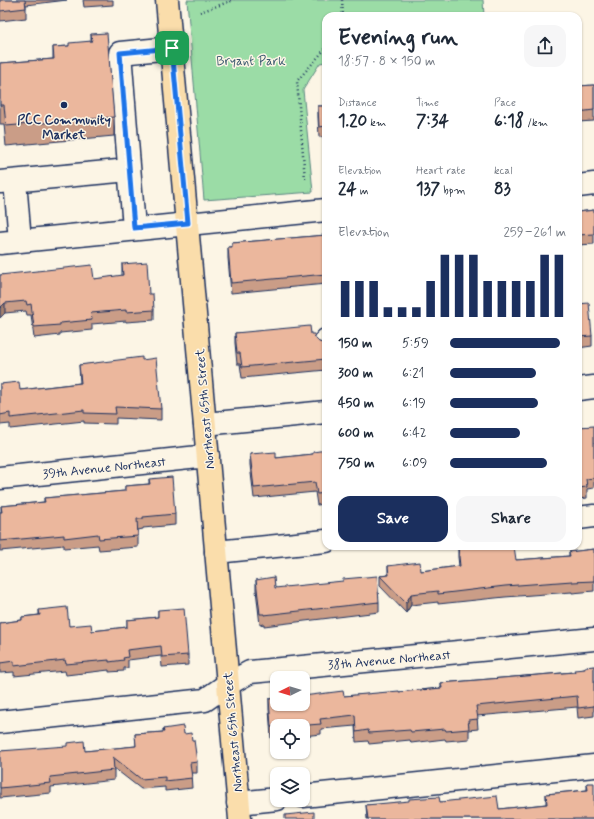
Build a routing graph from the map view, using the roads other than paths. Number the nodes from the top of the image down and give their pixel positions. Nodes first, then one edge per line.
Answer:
1 (167, 0) edge
2 (172, 48) junction
3 (128, 170) junction
4 (8, 181) edge
5 (594, 184) edge
6 (582, 186) edge
7 (322, 210) edge
8 (188, 223) junction
9 (134, 228) junction
10 (10, 242) edge
11 (594, 387) edge
12 (582, 388) edge
13 (322, 412) edge
14 (205, 424) junction
15 (208, 456) junction
16 (0, 478) edge
17 (594, 516) edge
18 (582, 518) edge
19 (322, 541) edge
20 (216, 552) junction
21 (594, 640) edge
22 (228, 684) junction
23 (0, 722) edge
24 (594, 766) edge
25 (310, 795) edge
26 (270, 801) edge
27 (239, 811) edge

1 - 2 main road, Northeast 65th Street
2 - 3 street
2 - 8 main road, Northeast 65th Street
3 - 4 street
3 - 9 street
4 - 10 street
5 - 6 street
7 - 8 street
8 - 9 street
8 - 14 main road, Northeast 65th Street
9 - 10 street
11 - 12 street
13 - 14 street
14 - 15 main road, Northeast 65th Street
15 - 16 street, 39th Avenue Northeast
15 - 20 main road, Northeast 65th Street
17 - 18 street
19 - 20 street
20 - 22 main road, Northeast 65th Street
21 - 22 street, 38th Avenue Northeast
22 - 23 street, 38th Avenue Northeast
22 - 27 main road, Northeast 65th Street
24 - 25 street
26 - 27 street

